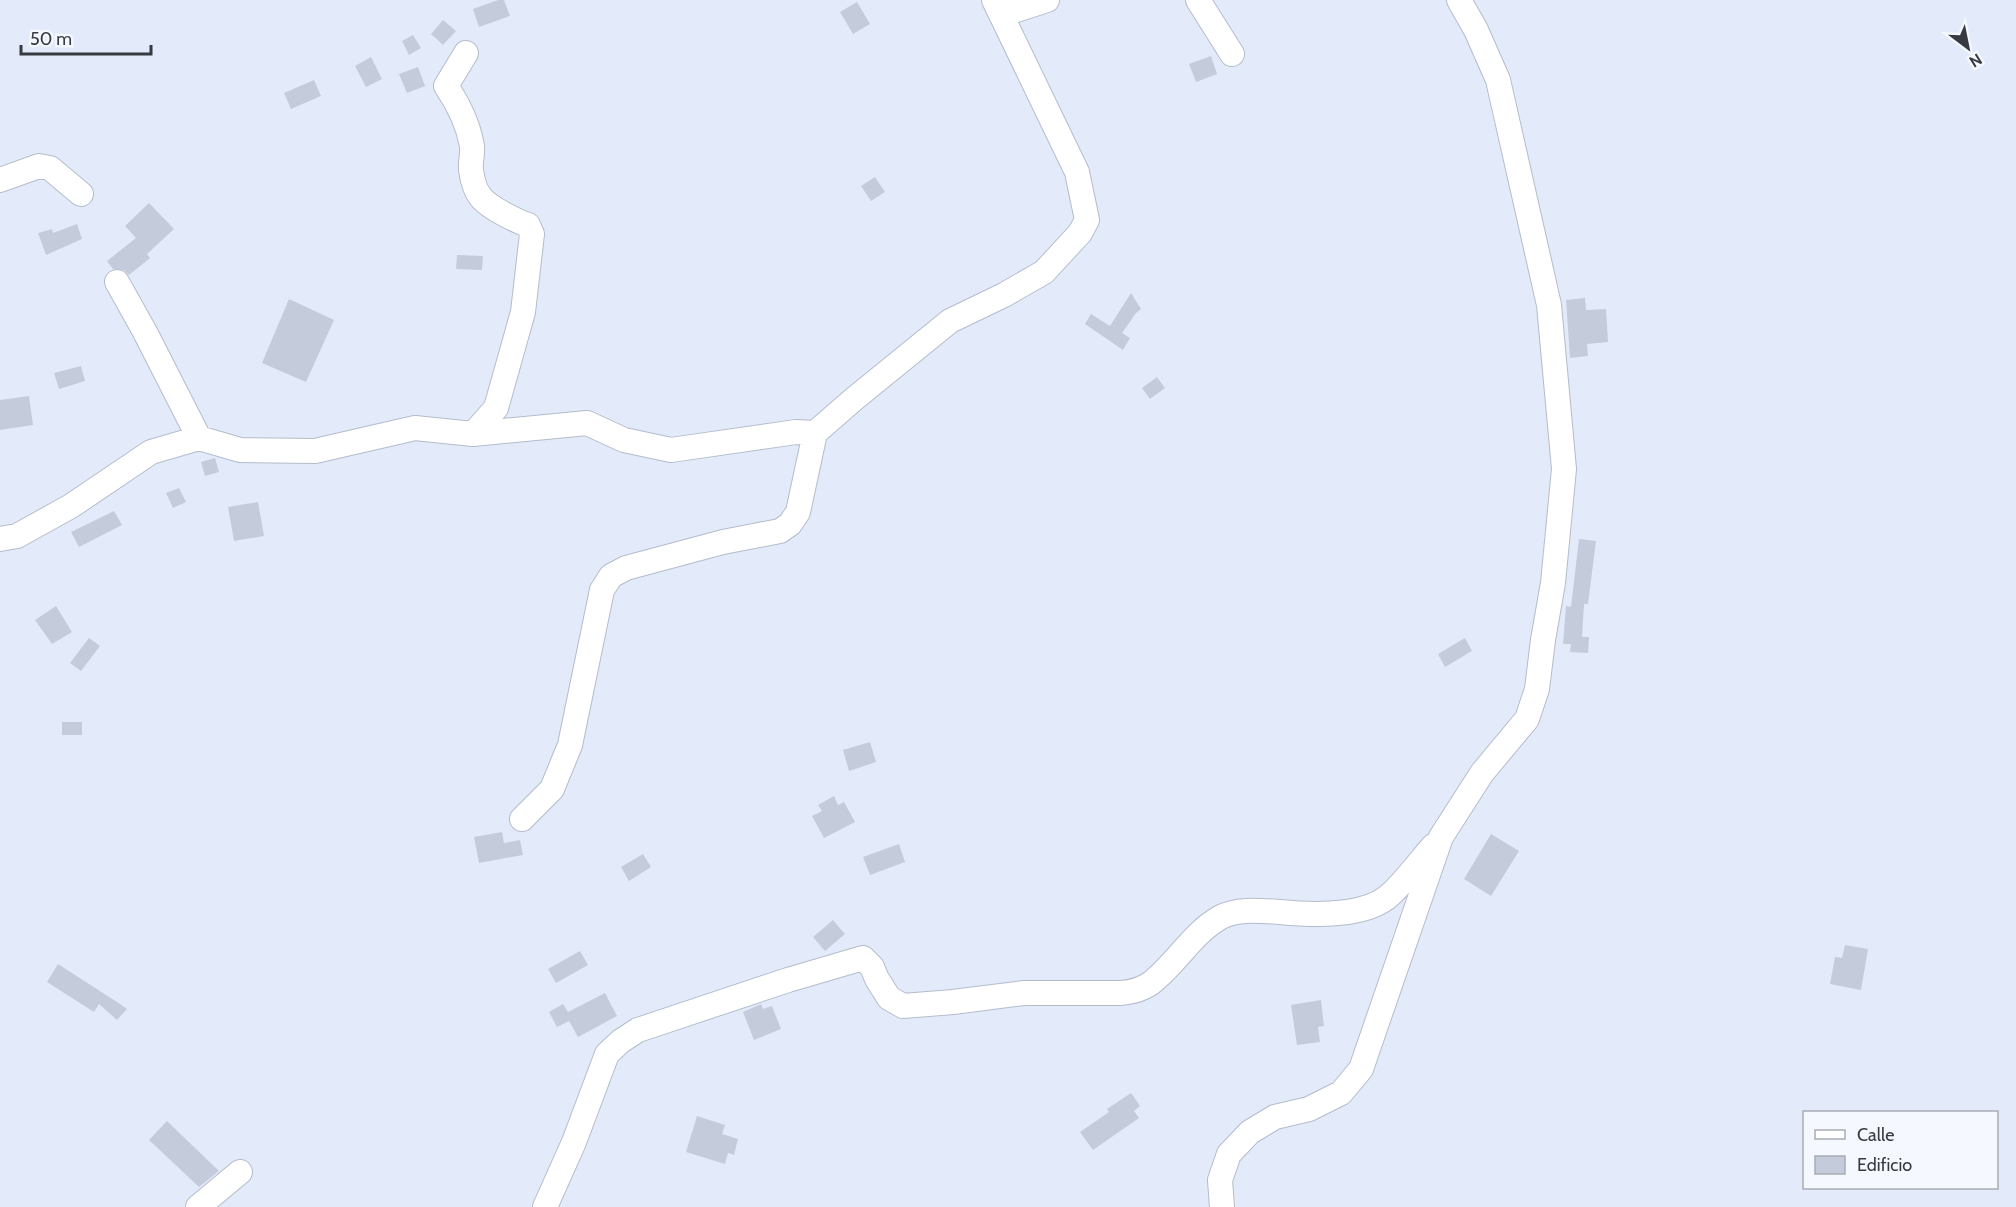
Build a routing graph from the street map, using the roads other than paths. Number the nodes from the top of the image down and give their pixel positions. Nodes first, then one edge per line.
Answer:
1 (1047, 0) edge
2 (1198, 0) edge
3 (1459, 0) edge
4 (998, 8) edge
5 (466, 53) dead end
6 (1232, 54) dead end
7 (0, 180) edge
8 (81, 194) dead end
9 (117, 282) dead end
10 (815, 433) junction
11 (473, 434) junction
12 (199, 438) junction
13 (0, 539) edge
14 (522, 819) dead end
15 (1441, 837) junction
16 (240, 1172) dead end
17 (198, 1207) edge
18 (545, 1207) edge
19 (1222, 1207) edge

1 - 4 street
2 - 6 street
3 - 15 street
4 - 10 street
5 - 11 street
7 - 8 street
9 - 12 street
10 - 11 street
10 - 14 street
11 - 12 street
12 - 13 street
15 - 18 street
15 - 19 street
16 - 17 street

